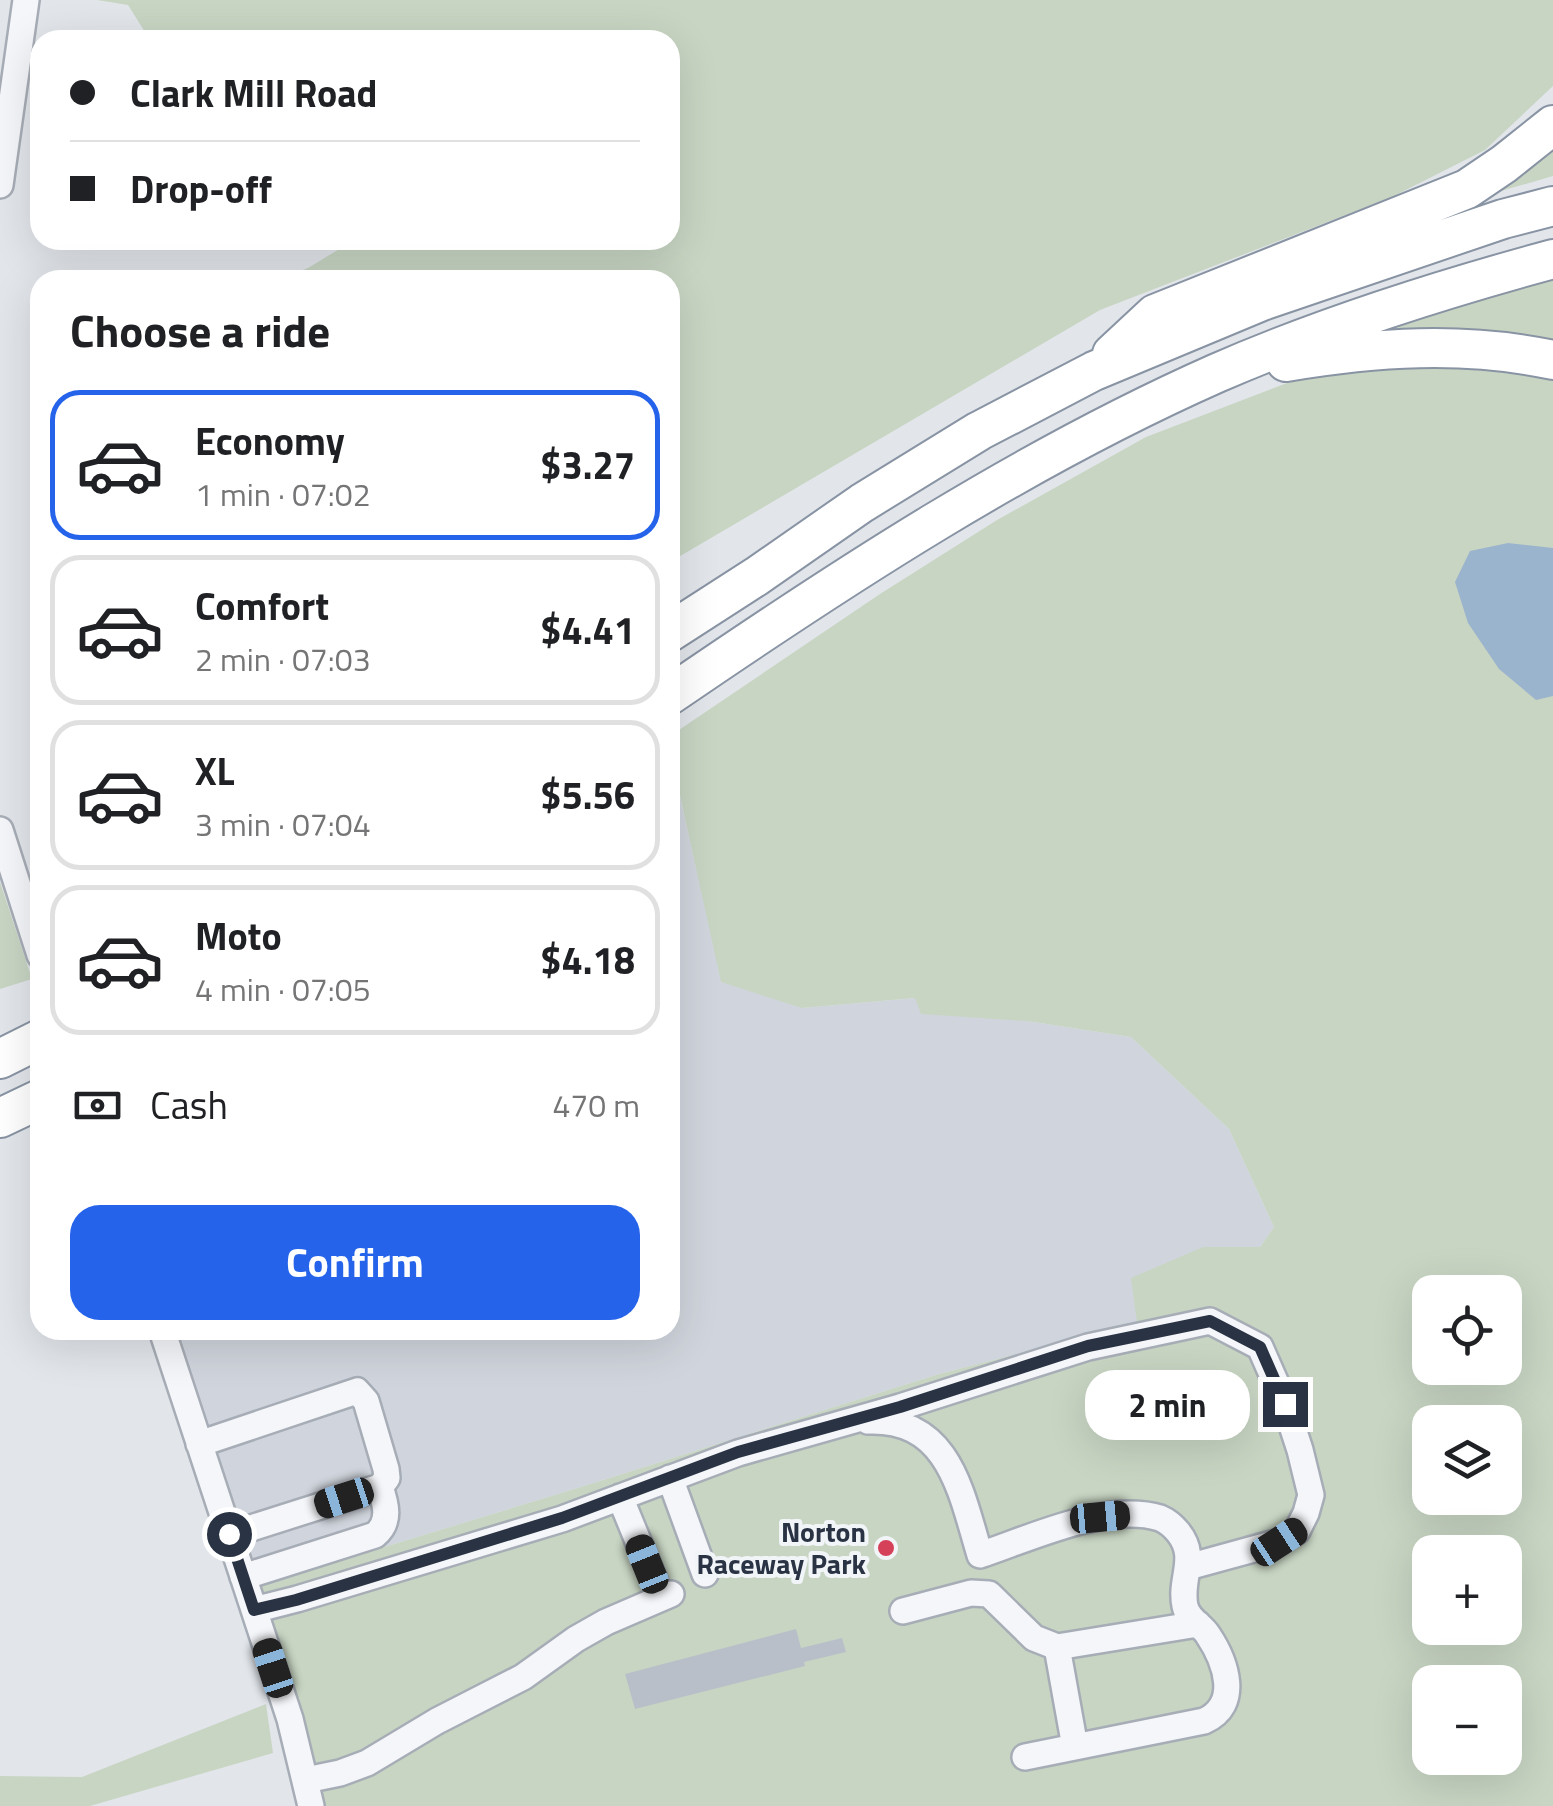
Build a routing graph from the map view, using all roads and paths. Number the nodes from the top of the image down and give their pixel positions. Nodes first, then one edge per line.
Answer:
1 (26, 0) edge
2 (1553, 125) edge
3 (0, 185) edge
4 (1553, 206) edge
5 (1553, 259) edge
6 (1553, 360) edge
7 (1094, 371) junction
8 (1191, 386) junction
9 (680, 626) edge
10 (680, 689) edge
11 (2, 842) edge
12 (30, 925) edge
13 (30, 1043) edge
14 (0, 1059) edge
15 (30, 1104) edge
16 (0, 1118) edge
17 (165, 1340) edge
18 (848, 1421) junction
19 (199, 1444) junction
20 (670, 1478) junction
21 (380, 1487) junction
22 (620, 1497) junction
23 (272, 1521) junction
24 (229, 1534) junction
25 (285, 1564) junction
26 (1188, 1567) junction
27 (705, 1574) dead end
28 (243, 1577) junction
29 (254, 1610) junction
30 (902, 1611) dead end
31 (1198, 1624) junction
32 (1057, 1647) junction
33 (1075, 1747) junction
34 (1025, 1758) dead end
35 (306, 1780) junction
36 (312, 1806) edge

1 - 3 street
2 - 7 highway
4 - 7 highway
5 - 8 highway
6 - 8 highway
7 - 9 highway
8 - 10 highway
11 - 12 street
13 - 14 highway
15 - 16 highway
17 - 19 street
18 - 20 street
18 - 26 street
18 - 26 street
19 - 21 street
19 - 24 street
20 - 22 street
20 - 27 street
21 - 23 street
21 - 25 street
22 - 29 street
22 - 35 street
23 - 24 street
23 - 25 street
24 - 28 street
25 - 28 street
26 - 31 street
28 - 29 street
29 - 35 street
30 - 32 street
31 - 32 street
31 - 33 street
32 - 33 street
33 - 34 street
35 - 36 street

